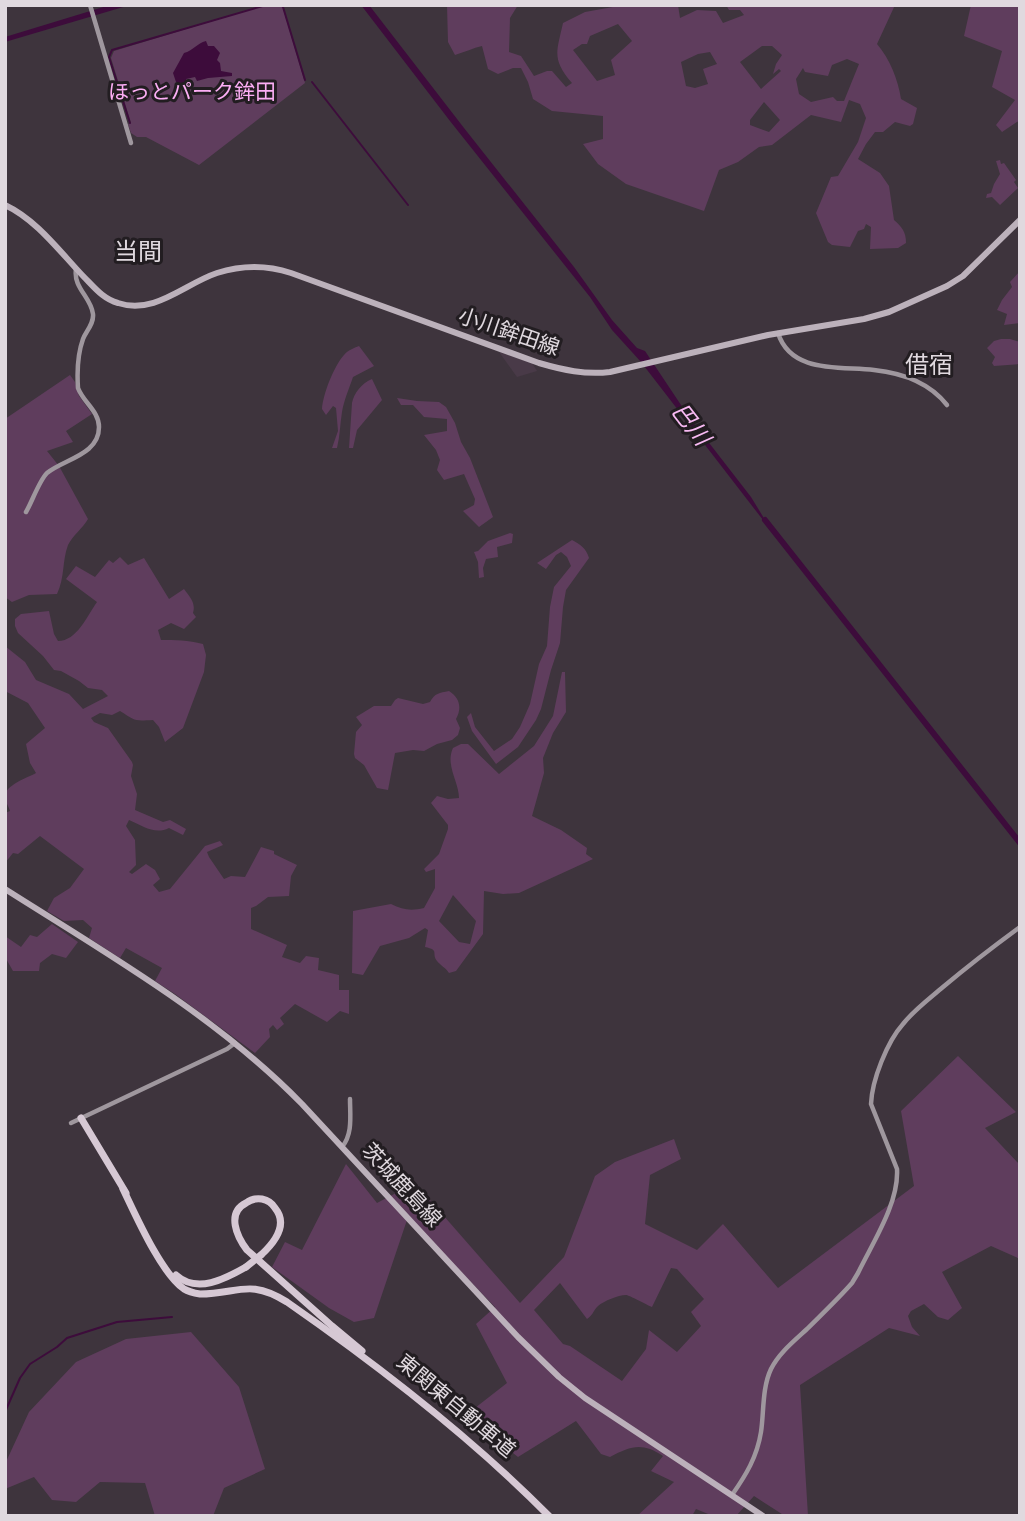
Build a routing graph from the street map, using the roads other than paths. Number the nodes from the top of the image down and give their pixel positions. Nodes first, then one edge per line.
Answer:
1 (90, 5) edge
2 (131, 143) dead end
3 (5, 205) edge
4 (1020, 220) edge
5 (76, 269) junction
6 (778, 333) junction
7 (947, 405) dead end
8 (26, 512) dead end
9 (5, 889) edge
10 (1020, 927) edge
11 (236, 1042) junction
12 (350, 1099) dead end
13 (81, 1118) junction
14 (71, 1123) dead end
15 (342, 1147) junction
16 (124, 1189) junction
17 (732, 1495) junction
18 (552, 1516) edge
19 (763, 1516) edge

1 - 2 street
3 - 5 main road, 小川鉾田線
4 - 6 main road, 小川鉾田線
5 - 6 main road, 小川鉾田線
5 - 8 street
6 - 7 street
9 - 11 main road, 茨城鹿島線
10 - 17 street
11 - 13 street
11 - 15 main road, 茨城鹿島線
12 - 15 street
13 - 14 street
13 - 16 highway
15 - 17 main road, 茨城鹿島線
16 - 18 highway, 東関東自動車道
16 - 18 highway, 東関東自動車道, bridge
17 - 19 main road, 茨城鹿島線

